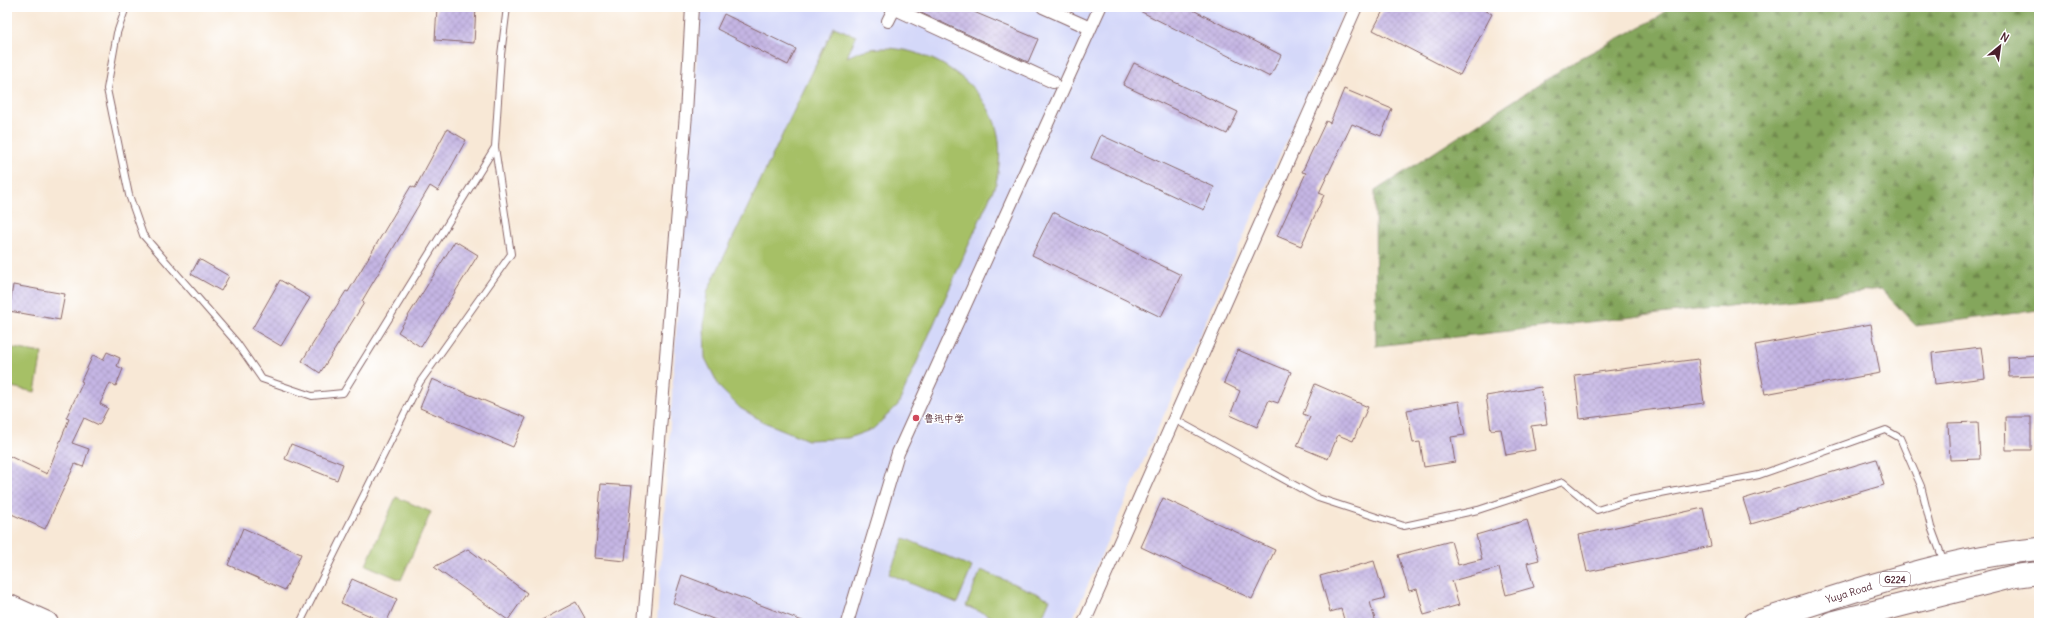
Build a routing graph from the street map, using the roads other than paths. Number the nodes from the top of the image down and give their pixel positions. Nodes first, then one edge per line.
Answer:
1 (126, 7) edge
2 (507, 7) edge
3 (692, 7) edge
4 (1043, 7) edge
5 (1100, 7) edge
6 (1356, 7) edge
7 (894, 8) edge
8 (888, 21) dead end
9 (1090, 28) junction
10 (1053, 82) dead end
11 (495, 147) junction
12 (1174, 419) junction
13 (2039, 549) edge
14 (1945, 566) junction
15 (2039, 574) edge
16 (7, 605) edge
17 (48, 623) edge
18 (300, 623) edge
19 (644, 623) edge
20 (847, 623) edge
21 (1084, 623) edge
22 (1754, 623) edge
23 (1831, 623) edge

1 - 11 lane
2 - 11 lane
3 - 19 street
4 - 9 street
5 - 9 street
6 - 12 street
7 - 8 street
7 - 10 street
9 - 20 street
11 - 18 lane
12 - 14 lane
12 - 21 street
13 - 14 highway, Yuya Road / G224
14 - 22 highway, Yuya Road / G224
15 - 23 highway
16 - 17 highway

